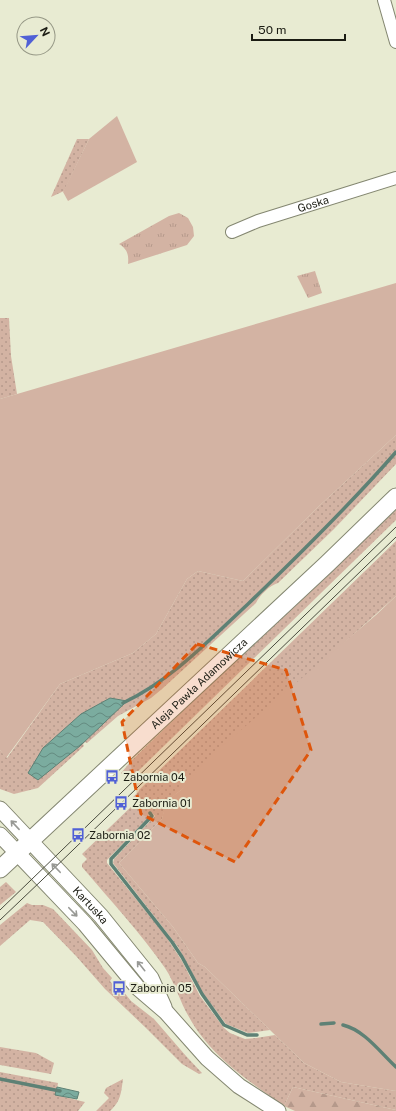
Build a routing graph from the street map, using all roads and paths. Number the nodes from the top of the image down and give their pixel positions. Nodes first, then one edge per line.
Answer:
1 (384, 0) edge
2 (396, 42) edge
3 (396, 178) edge
4 (232, 232) dead end
5 (396, 497) edge
6 (0, 809) edge
7 (0, 835) edge
8 (30, 841) junction
9 (17, 853) junction
10 (0, 869) edge
11 (166, 1012) junction
12 (278, 1111) edge

1 - 2 street
3 - 4 street, Goska
5 - 8 main road, Aleja Pawła Adamowicza
8 -> 6 street, Kartuska
7 - 9 street, Kartuska
8 - 9 main road, Aleja Pawła Adamowicza
11 -> 8 street, Kartuska
9 - 10 main road, Aleja Pawła Adamowicza
9 -> 11 street, Kartuska
11 - 12 street, Kartuska

